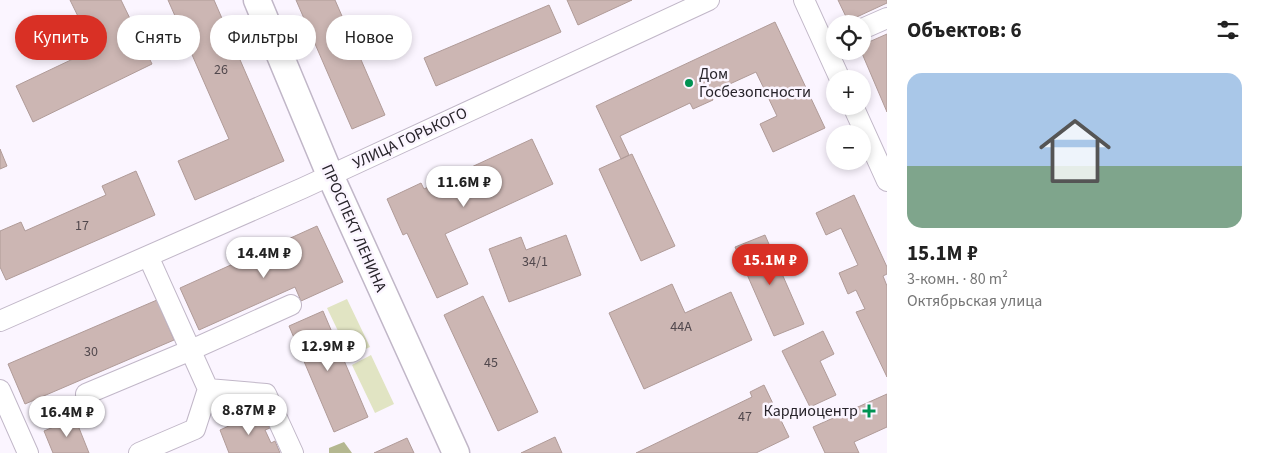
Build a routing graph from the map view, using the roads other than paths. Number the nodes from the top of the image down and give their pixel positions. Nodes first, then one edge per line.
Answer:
1 (257, 0) edge
2 (709, 0) edge
3 (804, 0) edge
4 (887, 18) edge
5 (871, 25) edge
6 (826, 36) edge
7 (858, 115) edge
8 (882, 154) edge
9 (330, 175) junction
10 (887, 181) edge
11 (148, 256) junction
12 (291, 305) dead end
13 (0, 321) edge
14 (191, 350) junction
15 (208, 389) junction
16 (0, 390) edge
17 (86, 394) dead end
18 (28, 453) edge
19 (139, 453) edge
20 (293, 453) edge
21 (456, 453) edge

1 - 9 main road, ПРОСПЕКТ ЛЕНИНА
2 - 9 street, УЛИЦА ГОРЬКОГО
3 - 6 street
4 - 5 street
7 - 8 street
8 - 10 street
9 - 11 street, УЛИЦА ГОРЬКОГО
9 - 21 main road, ПРОСПЕКТ ЛЕНИНА
11 - 13 street, УЛИЦА ГОРЬКОГО
11 - 14 street
12 - 14 street
14 - 15 street
14 - 17 street
15 - 19 street
15 - 20 street
16 - 18 street

